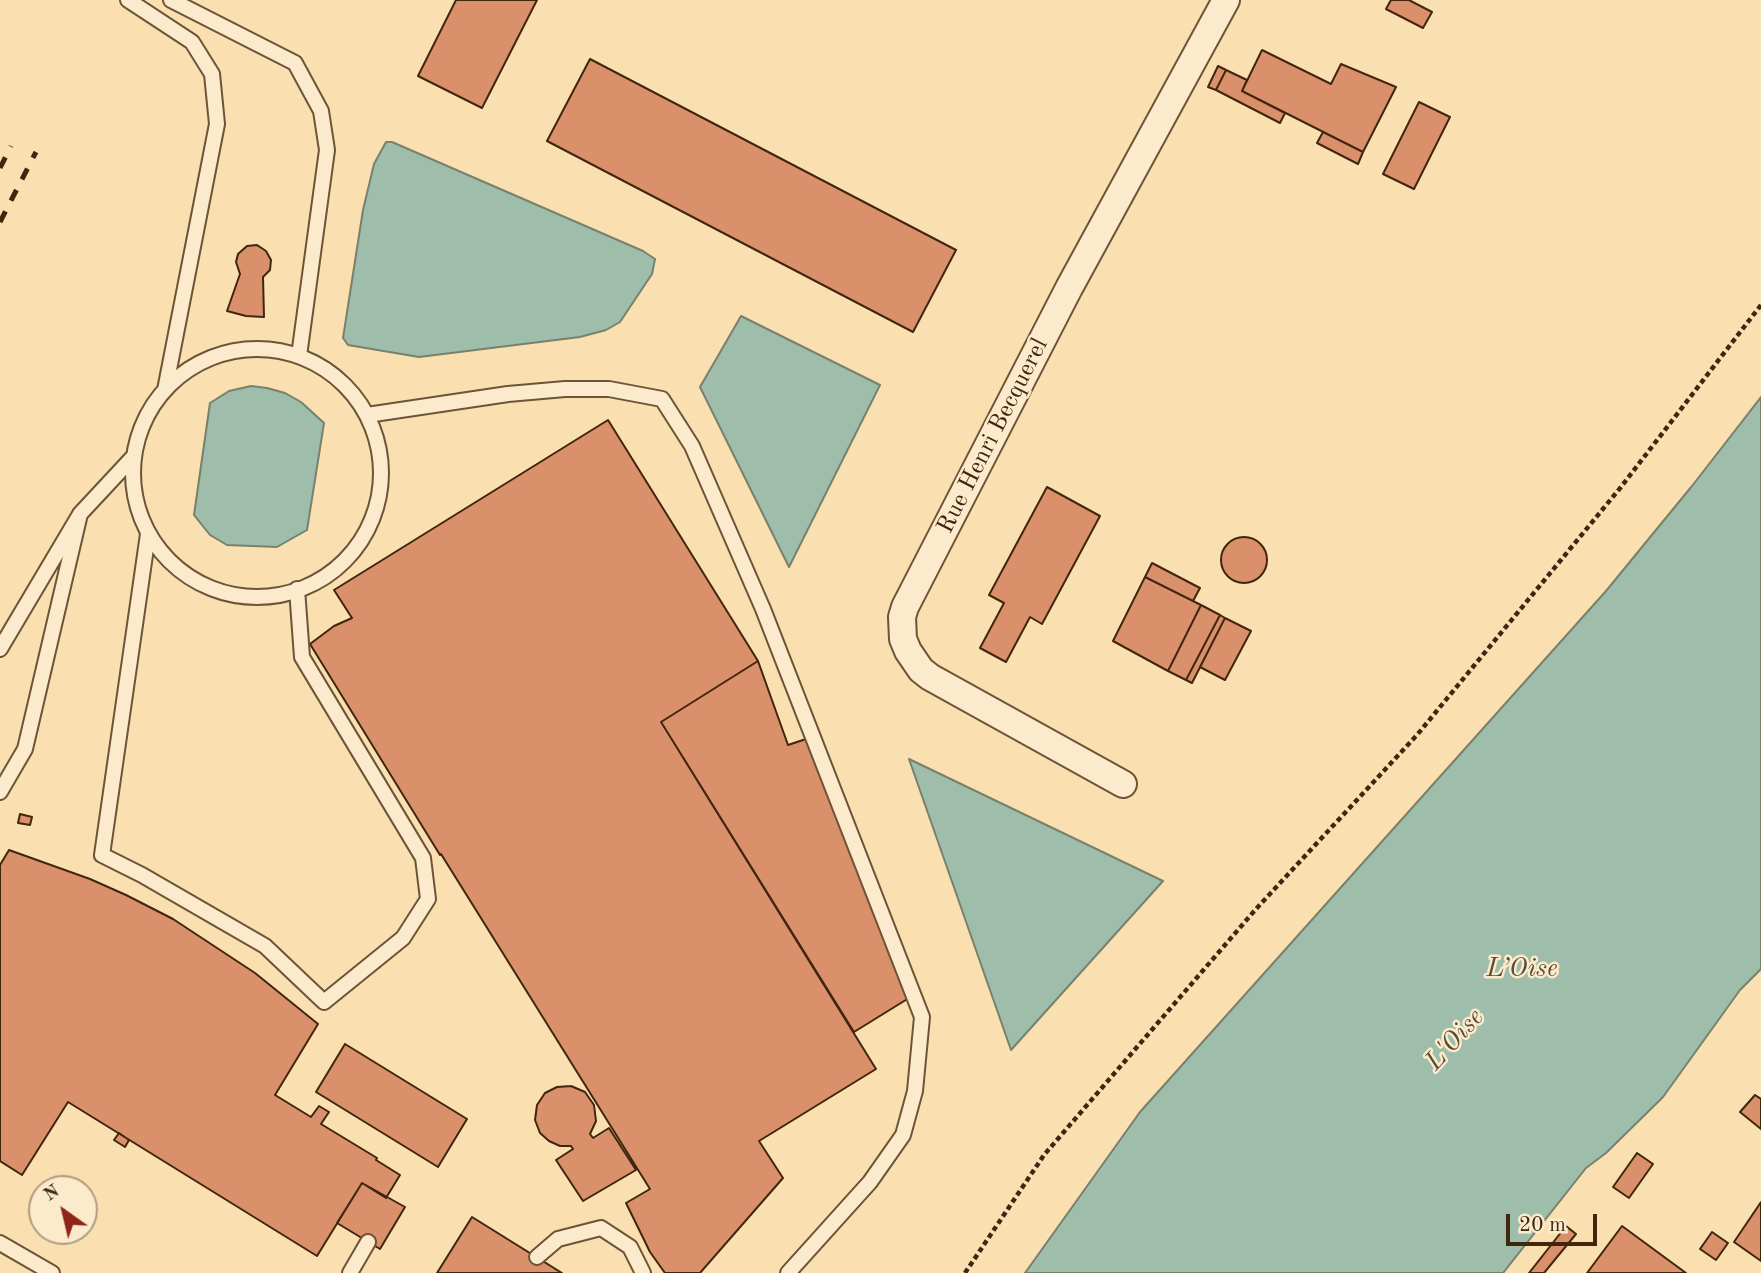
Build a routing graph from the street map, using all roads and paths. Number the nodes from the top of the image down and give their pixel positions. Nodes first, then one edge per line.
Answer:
1 (128, 0) edge
2 (171, 0) edge
3 (1226, 0) edge
4 (1761, 305) edge
5 (299, 356) junction
6 (165, 390) junction
7 (367, 415) junction
8 (134, 456) junction
9 (80, 514) junction
10 (148, 534) junction
11 (297, 589) junction
12 (0, 649) edge
13 (1123, 785) dead end
14 (0, 792) edge
15 (368, 1242) dead end
16 (0, 1243) edge
17 (537, 1257) dead end
18 (52, 1273) edge
19 (350, 1273) edge
20 (643, 1273) edge
21 (788, 1273) edge
22 (965, 1273) edge

1 - 6 lane
2 - 5 lane
3 - 13 street, Rue Henri Becquerel
4 - 22 path
5 - 6 lane
5 - 7 lane
6 - 8 lane
7 - 11 lane
7 - 21 lane
8 - 9 lane
8 - 10 lane
9 - 12 lane
9 - 14 lane
10 - 11 lane
10 - 11 lane
15 - 19 lane
16 - 18 lane
17 - 20 lane

